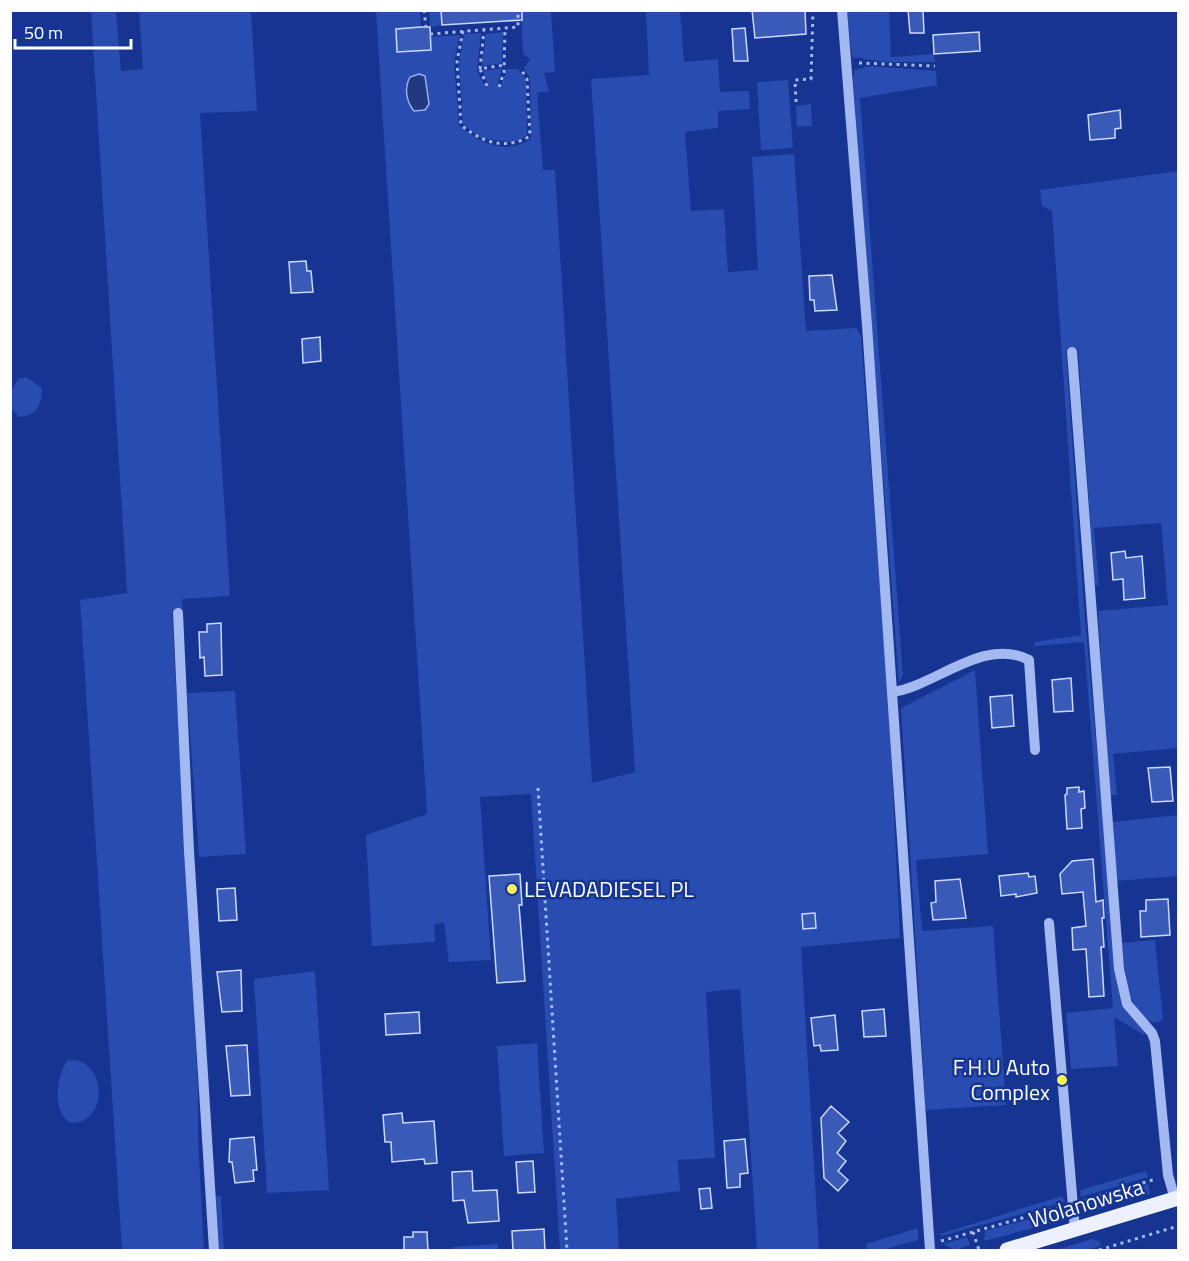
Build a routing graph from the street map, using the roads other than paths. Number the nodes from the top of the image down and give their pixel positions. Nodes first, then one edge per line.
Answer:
1 (842, 10) edge
2 (1072, 352) dead end
3 (178, 613) dead end
4 (892, 692) junction
5 (1035, 750) dead end
6 (1049, 923) dead end
7 (1177, 1198) edge
8 (1075, 1230) junction
9 (930, 1248) edge
10 (214, 1251) edge
11 (1007, 1251) edge

1 - 4 street
2 - 7 street
3 - 10 street
4 - 5 street
4 - 9 street
6 - 8 street
7 - 8 main road, Wolanowska
8 - 11 main road, Wolanowska

